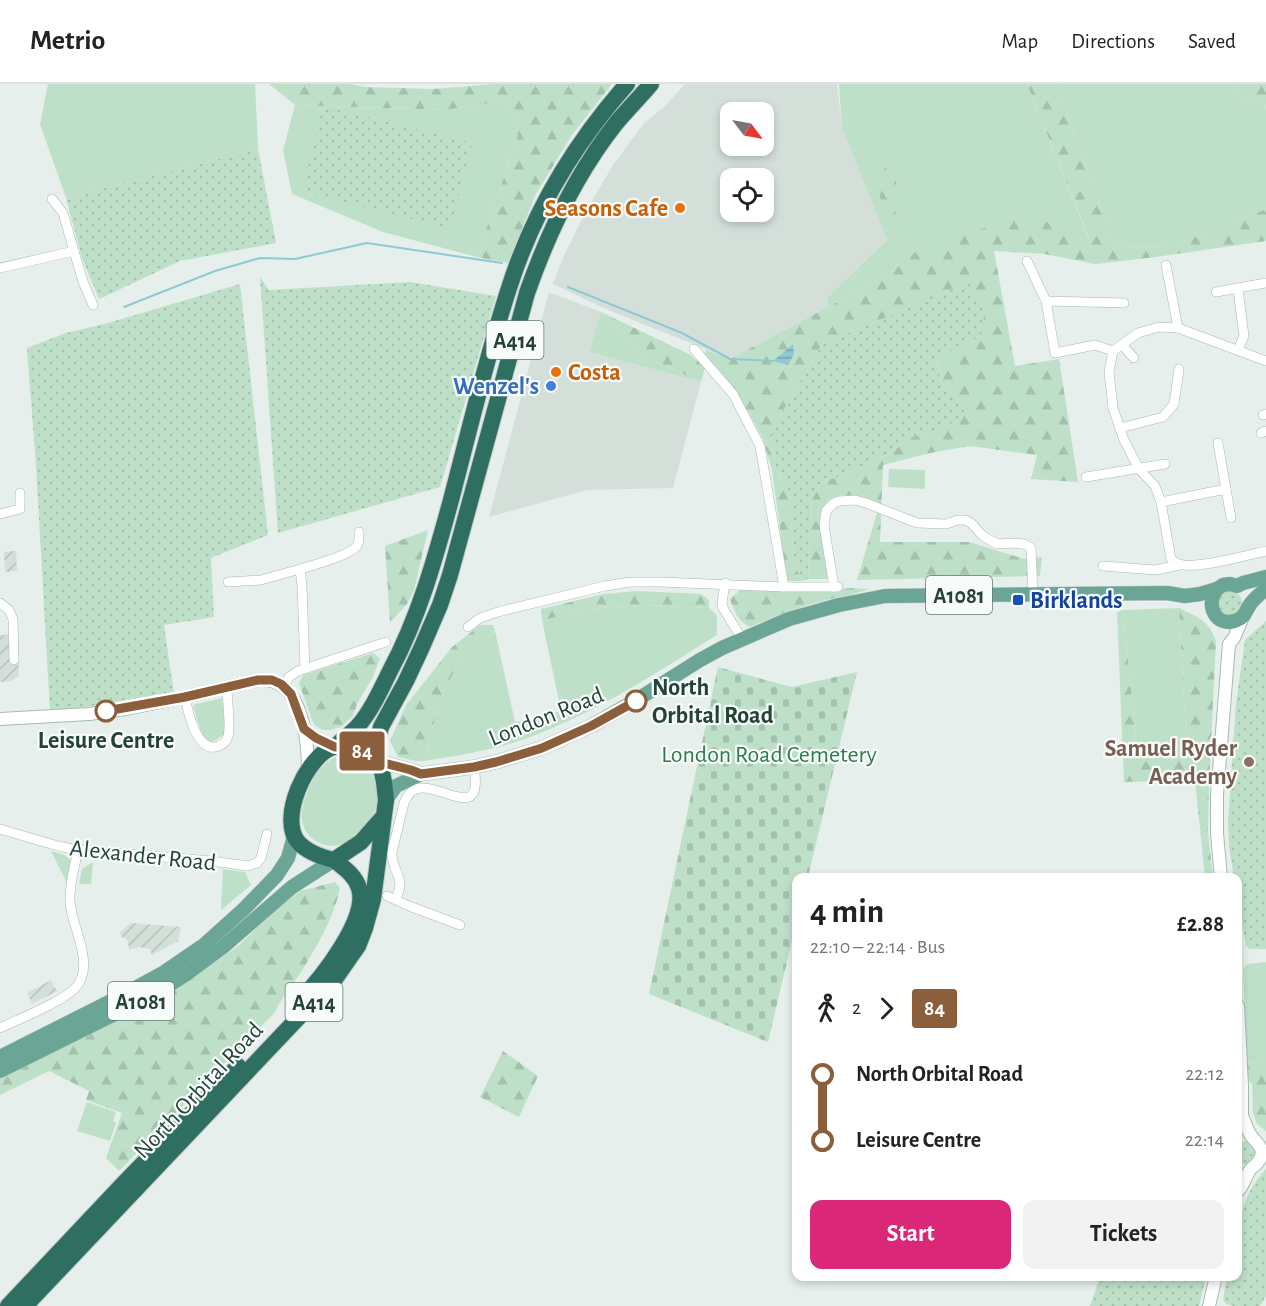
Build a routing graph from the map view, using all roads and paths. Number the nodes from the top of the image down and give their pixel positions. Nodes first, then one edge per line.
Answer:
1 (627, 84) edge
2 (651, 84) edge
3 (52, 199) dead end
4 (74, 251) junction
5 (1027, 261) dead end
6 (1166, 265) dead end
7 (0, 268) edge
8 (1266, 283) edge
9 (1238, 289) junction
10 (1216, 292) dead end
11 (1046, 301) junction
12 (1124, 303) dead end
13 (93, 305) dead end
14 (1178, 328) junction
15 (1118, 348) junction
16 (694, 349) dead end
17 (1238, 350) junction
18 (1134, 358) dead end
19 (1266, 361) edge
20 (1179, 369) dead end
21 (1120, 428) junction
22 (1218, 443) dead end
23 (1165, 464) dead end
24 (1139, 469) junction
25 (1086, 477) dead end
26 (1226, 489) junction
27 (20, 493) dead end
28 (1161, 502) junction
29 (0, 514) edge
30 (1231, 518) dead end
31 (359, 532) dead end
32 (1266, 551) edge
33 (1180, 565) junction
34 (1103, 566) dead end
35 (300, 569) junction
36 (1266, 578) edge
37 (228, 582) dead end
38 (725, 583) junction
39 (1237, 586) junction
40 (784, 587) junction
41 (1217, 589) junction
42 (1266, 589) edge
43 (1033, 594) junction
44 (1185, 596) junction
45 (0, 603) edge
46 (1246, 611) junction
47 (1217, 615) junction
48 (468, 627) dead end
49 (742, 639) junction
50 (386, 642) dead end
51 (1229, 644) junction
52 (14, 660) dead end
53 (304, 669) junction
54 (284, 686) junction
55 (226, 688) junction
56 (185, 697) junction
57 (0, 719) edge
58 (304, 729) junction
59 (335, 747) junction
60 (379, 761) junction
61 (474, 767) junction
62 (308, 771) junction
63 (421, 774) junction
64 (386, 800) junction
65 (383, 817) junction
66 (0, 829) edge
67 (267, 834) dead end
68 (294, 836) junction
69 (78, 850) junction
70 (334, 860) junction
71 (1221, 873) edge
72 (460, 925) dead end
73 (0, 1028) edge
74 (0, 1057) edge
75 (0, 1071) edge
76 (1242, 1124) edge
77 (1242, 1137) edge
78 (1258, 1141) edge
79 (1263, 1158) edge
80 (1244, 1170) edge
81 (1242, 1187) edge
82 (1215, 1281) edge
83 (8, 1306) edge
84 (25, 1306) edge
85 (1209, 1306) edge

1 - 59 highway, A414
2 - 60 highway, A414
3 - 4 street
4 - 7 street
4 - 13 street
5 - 11 street
6 - 14 street
8 - 9 street
9 - 10 street
9 - 17 street
11 - 12 street
11 - 15 street
14 - 15 street
14 - 17 street
15 - 18 street
15 - 21 street
16 - 40 street
17 - 19 street
20 - 21 street
21 - 24 street
22 - 26 street
23 - 24 street
24 - 25 street
24 - 28 street
26 - 28 street
26 - 30 street
27 - 29 street
28 - 33 street
31 - 35 street
32 - 33 street
33 - 34 street
35 - 37 street
35 - 53 street
36 - 39 main road, London Road / A1081
38 - 40 street
38 - 48 street
38 - 49 street
39 - 41 main road, London Road / A1081
39 - 46 main road
40 - 43 street
41 - 44 main road, London Road / A1081
41 - 47 main road
42 - 46 main road
43 - 44 main road, London Road / A1081
43 - 49 main road, London Road / A1081
44 - 47 main road, London Road / A1081
45 - 52 street
46 - 47 main road
46 - 51 street
47 - 51 street
49 - 61 main road, London Road / A1081
50 - 53 street
51 - 71 street
53 - 54 street
54 - 55 street
54 - 58 street
55 - 56 street
55 - 56 street
56 - 57 street
58 - 59 street
58 - 62 street
59 - 60 highway
59 - 62 highway
60 - 63 main road, London Road / A1081
60 - 64 highway
61 - 63 main road, London Road / A1081
61 - 72 street
62 - 68 highway
63 - 64 main road, London Road / A1081
64 - 65 highway
65 - 70 highway
65 - 84 highway, North Orbital Road / A414
66 - 69 street, Alexander Road
67 - 69 street, Alexander Road
68 - 70 highway
68 - 74 main road, A1081
69 - 73 street
70 - 75 main road, A1081
70 - 83 highway, North Orbital Road / A414
76 - 78 street
77 - 78 street
78 - 79 street
79 - 80 street
80 - 81 street
82 - 85 street

